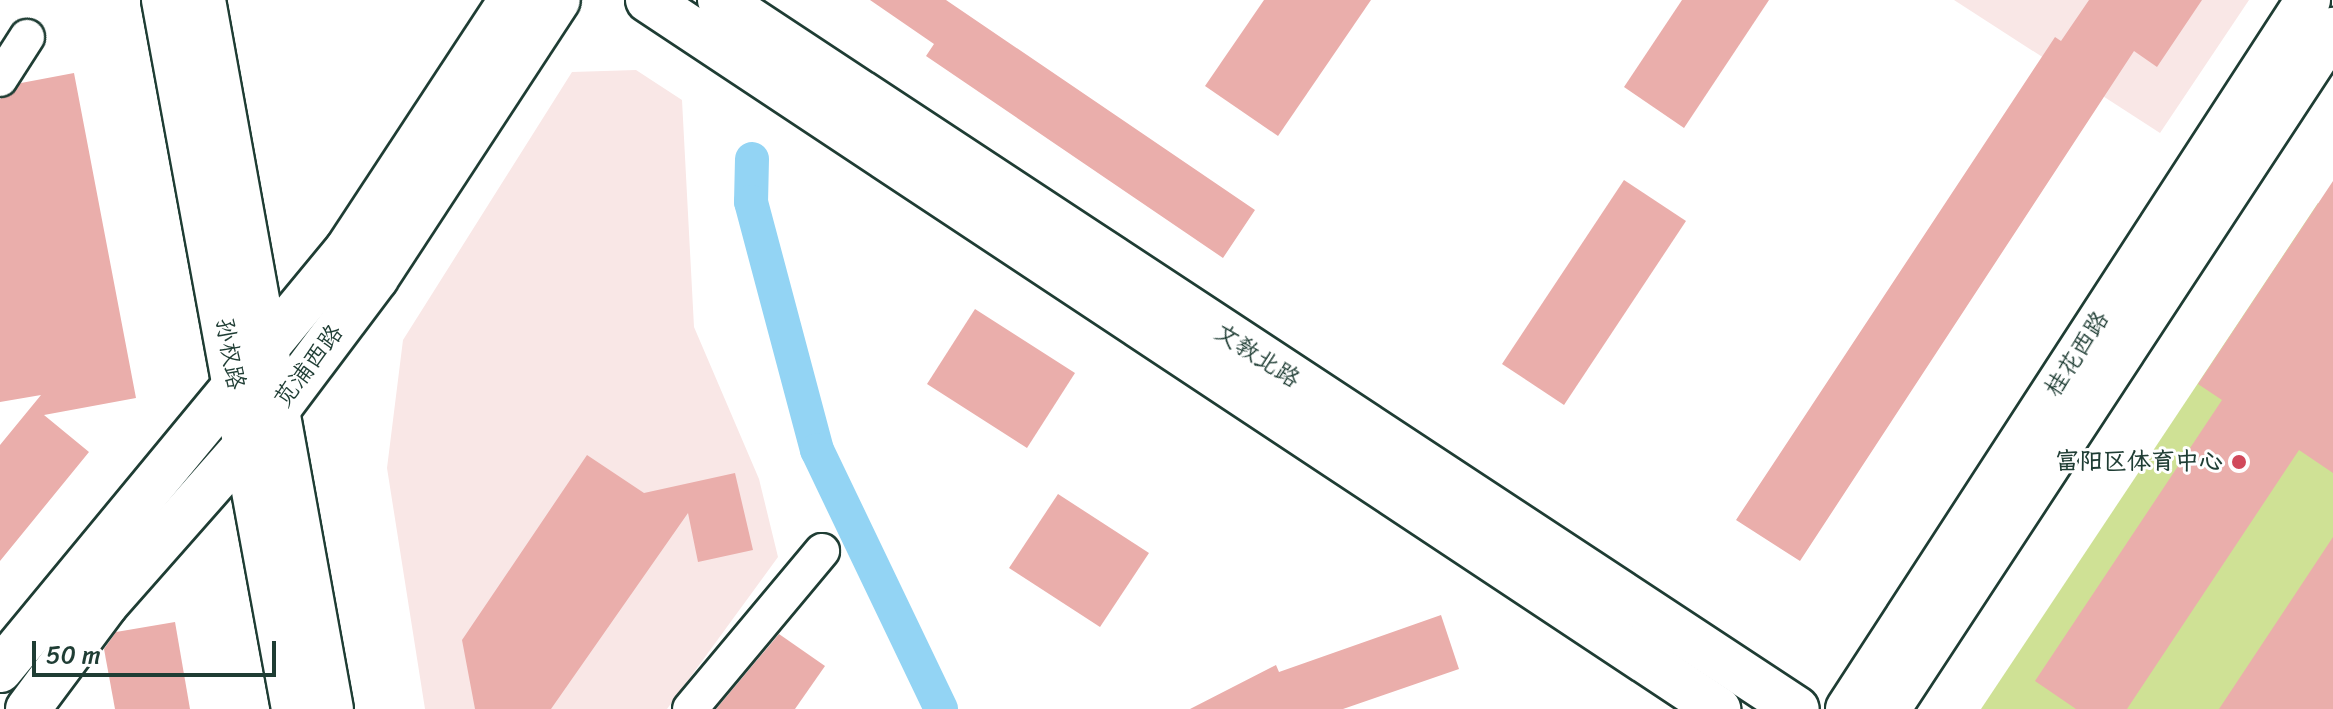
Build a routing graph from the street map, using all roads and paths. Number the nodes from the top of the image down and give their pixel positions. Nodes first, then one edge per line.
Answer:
1 (164, 0) edge
2 (203, 0) edge
3 (511, 0) edge
4 (558, 0) edge
5 (648, 0) edge
6 (2308, 0) edge
7 (717, 14) edge
8 (2333, 30) edge
9 (27, 37) dead end
10 (0, 79) edge
11 (823, 92) junction
12 (268, 349) junction
13 (236, 388) junction
14 (277, 410) junction
15 (245, 446) junction
16 (822, 551) dead end
17 (0, 670) edge
18 (28, 709) edge
19 (294, 709) edge
20 (331, 709) edge
21 (690, 709) edge
22 (1718, 709) edge
23 (1797, 709) edge
24 (1848, 709) edge
25 (1888, 709) edge

1 - 13 street, 孙权路
2 - 12 street, 孙权路
3 - 12 street, 苋浦西路
4 - 14 street, 苋浦西路
5 - 7 street, 文教北路
6 - 24 street, 桂花西路
7 - 11 street, 文教北路
8 - 25 street, 桂花西路
9 - 10 street
11 - 22 street, 文教北路
11 - 23 street, 文教北路
12 - 13 street, 苋浦西路
12 - 14 street, 孙权路
13 - 15 street, 孙权路
13 - 17 street, 苋浦西路
14 - 15 street, 苋浦西路
14 - 20 street, 孙权路
15 - 18 street, 苋浦西路
15 - 19 street, 孙权路
16 - 21 street

